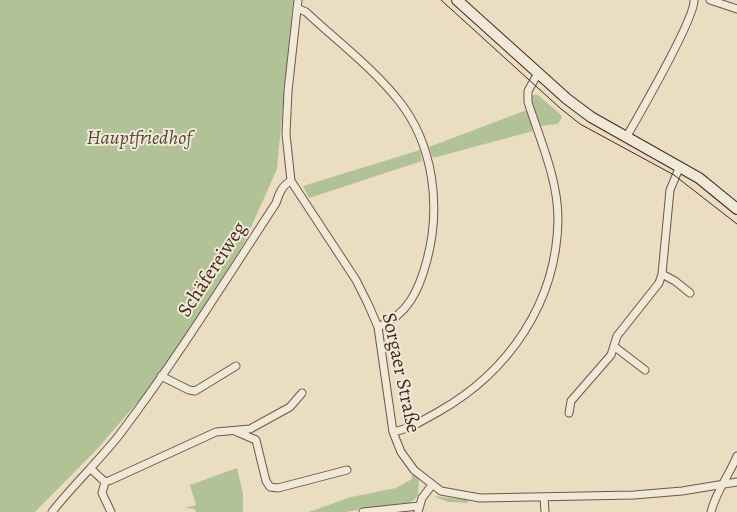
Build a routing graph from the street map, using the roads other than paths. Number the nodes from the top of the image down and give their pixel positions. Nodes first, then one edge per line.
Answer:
1 (298, 0) edge
2 (457, 0) edge
3 (694, 0) edge
4 (710, 0) edge
5 (297, 8) junction
6 (737, 9) edge
7 (538, 74) junction
8 (626, 136) junction
9 (680, 166) junction
10 (291, 181) junction
11 (737, 209) edge
12 (662, 274) junction
13 (690, 294) dead end
14 (378, 327) junction
15 (615, 347) junction
16 (236, 366) dead end
17 (645, 370) dead end
18 (161, 376) junction
19 (302, 392) dead end
20 (569, 413) dead end
21 (236, 432) junction
22 (393, 432) junction
23 (737, 456) edge
24 (91, 469) junction
25 (346, 470) dead end
26 (105, 482) junction
27 (737, 482) edge
28 (721, 484) junction
29 (432, 485) junction
30 (544, 497) junction
31 (419, 509) edge
32 (52, 512) edge
33 (111, 512) edge
34 (363, 512) edge
35 (545, 512) edge
36 (711, 512) edge

1 - 5 street, Sorgaer Straße
2 - 7 street
3 - 8 street
4 - 6 street
5 - 10 street, Sorgaer Straße
5 - 14 street
7 - 8 street
7 - 22 street
8 - 9 street
9 - 11 street
9 - 12 street
10 - 14 street, Sorgaer Straße
10 - 18 street, Schäfereiweg
12 - 13 street
12 - 15 street
14 - 22 street, Sorgaer Straße
15 - 17 street
15 - 20 street
16 - 18 street
18 - 24 street, Schäfereiweg
19 - 21 street
21 - 25 street
21 - 26 street
22 - 29 street, Sorgaer Straße
23 - 28 street
24 - 26 street
24 - 32 street, Schäfereiweg
26 - 33 street
27 - 28 street, Sorgaer Straße
28 - 30 street, Sorgaer Straße
28 - 36 street
29 - 30 street, Sorgaer Straße
29 - 31 street
30 - 35 street
31 - 34 street

